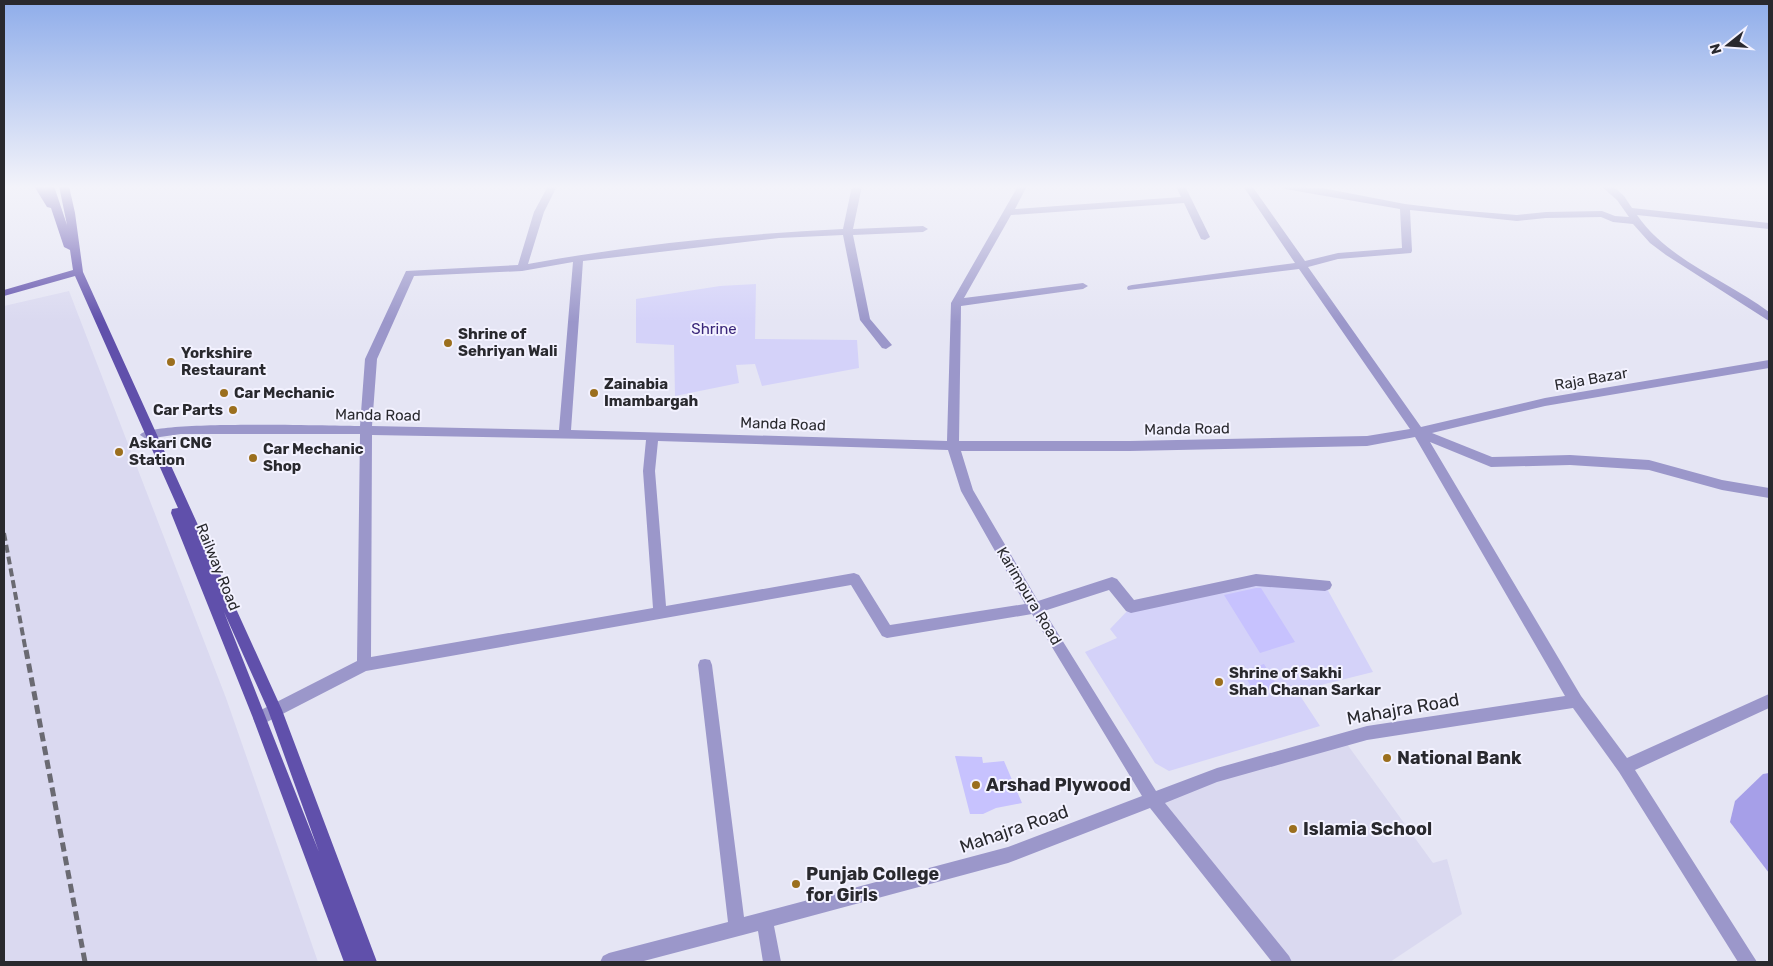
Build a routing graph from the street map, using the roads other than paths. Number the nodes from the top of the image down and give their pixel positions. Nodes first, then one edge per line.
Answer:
1 (64, 231) edge
2 (72, 231) edge
3 (533, 231) edge
4 (870, 231) edge
5 (997, 231) edge
6 (1202, 231) edge
7 (1279, 231) edge
8 (1406, 231) edge
9 (1647, 231) edge
10 (846, 232) junction
11 (1205, 237) dead end
12 (578, 258) junction
13 (1303, 265) junction
14 (522, 268) junction
15 (78, 272) junction
16 (1083, 286) dead end
17 (4, 287) edge
18 (1132, 288) dead end
19 (4, 293) edge
20 (956, 303) junction
21 (1769, 317) edge
22 (886, 346) dead end
23 (1769, 364) edge
24 (366, 430) junction
25 (1418, 432) junction
26 (565, 434) junction
27 (148, 435) junction
28 (652, 436) junction
29 (953, 446) junction
30 (1769, 493) edge
31 (1325, 585) dead end
32 (1034, 608) junction
33 (660, 613) junction
34 (364, 665) junction
35 (705, 665) dead end
36 (1576, 701) junction
37 (1769, 701) edge
38 (275, 710) junction
39 (260, 718) junction
40 (1624, 766) junction
41 (1153, 800) junction
42 (765, 921) junction
43 (736, 929) junction
44 (353, 962) edge
45 (368, 962) edge
46 (609, 962) edge
47 (772, 962) edge
48 (1283, 962) edge
49 (1748, 962) edge

1 - 15 main road
2 - 15 main road
3 - 14 street
4 - 10 street
5 - 20 street, Karimpura Road
6 - 11 street
7 - 13 street
8 - 13 street
9 - 21 street
10 - 12 street
10 - 22 street
12 - 14 street
12 - 26 street
13 - 18 street
13 - 25 street
14 - 24 street
15 - 17 main road
15 - 19 main road
15 - 27 main road
16 - 20 street
20 - 29 street, Karimpura Road
23 - 25 street, Raja Bazar
24 - 26 street, Manda Road
24 - 27 street, Manda Road
24 - 34 street
25 - 29 street, Manda Road
25 - 30 street
25 - 36 street
26 - 28 street, Manda Road
27 - 38 main road
27 - 39 main road, Railway Road
28 - 29 street, Manda Road
28 - 33 street
29 - 32 street, Karimpura Road
31 - 32 street
32 - 33 street
32 - 41 street, Karimpura Road
33 - 34 street
34 - 38 street
35 - 43 street
36 - 40 street
36 - 41 street, Mahajra Road
37 - 40 street
38 - 39 street
38 - 45 main road
39 - 44 main road, Railway Road
40 - 49 street
41 - 42 street, Mahajra Road
41 - 48 street, Karimpura Road
42 - 43 street, Mahajra Road
42 - 47 street
43 - 46 street, Mahajra Road

